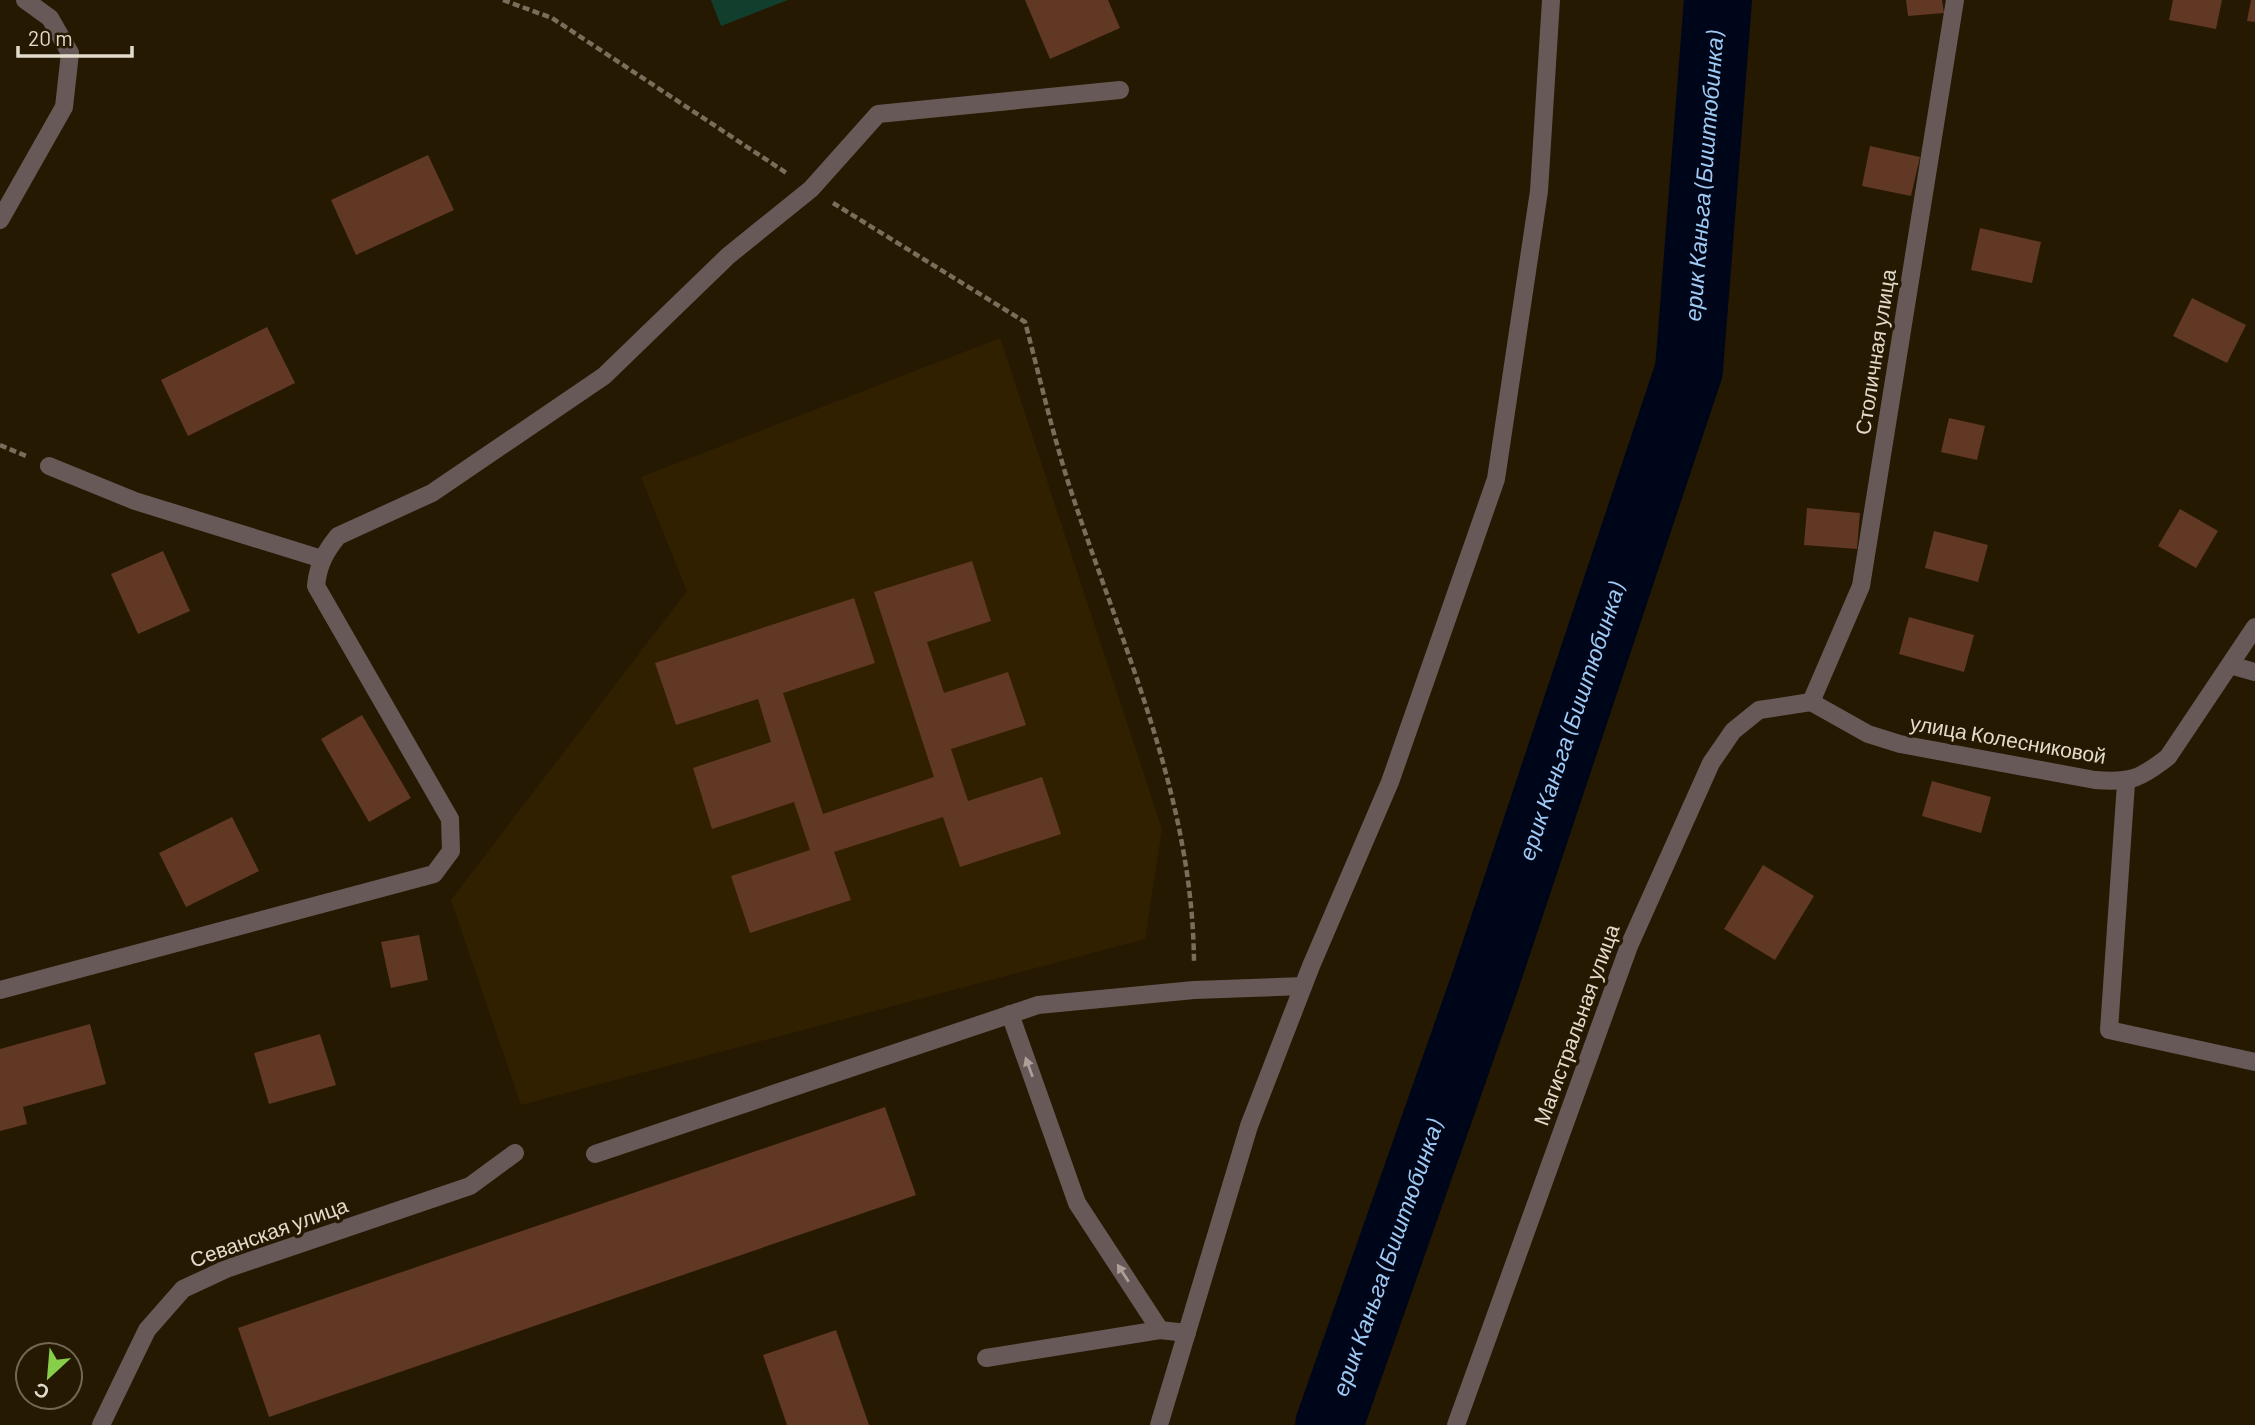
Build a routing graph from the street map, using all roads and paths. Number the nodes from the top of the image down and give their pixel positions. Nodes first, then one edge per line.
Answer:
1 (25, 0) edge
2 (503, 0) edge
3 (1551, 0) edge
4 (1955, 0) edge
5 (1119, 90) dead end
6 (811, 189) junction
7 (0, 220) edge
8 (49, 466) dead end
9 (322, 559) junction
10 (2255, 627) edge
11 (2230, 665) junction
12 (2255, 672) edge
13 (1811, 702) junction
14 (2126, 783) junction
15 (1303, 986) junction
16 (0, 990) edge
17 (1194, 990) junction
18 (1010, 1014) junction
19 (2255, 1062) edge
20 (514, 1153) dead end
21 (595, 1154) dead end
22 (1160, 1329) junction
23 (1186, 1333) junction
24 (986, 1358) dead end
25 (102, 1425) edge
26 (1159, 1425) edge
27 (1456, 1425) edge

1 - 7 street
2 - 6 path
3 - 15 street
4 - 13 street, Столичная улица
5 - 6 street
6 - 9 street
6 - 17 path
8 - 9 street
9 - 16 street
10 - 11 street, улица Колесниковой
11 - 12 street
11 - 14 street, улица Колесниковой
13 - 14 street, улица Колесниковой
13 - 27 street, Магистральная улица
14 - 19 street
15 - 17 street
15 - 23 street
17 - 18 street
18 - 21 street
22 -> 18 street
20 - 25 street, Севанская улица
22 - 23 street
22 - 24 street
23 - 26 street

